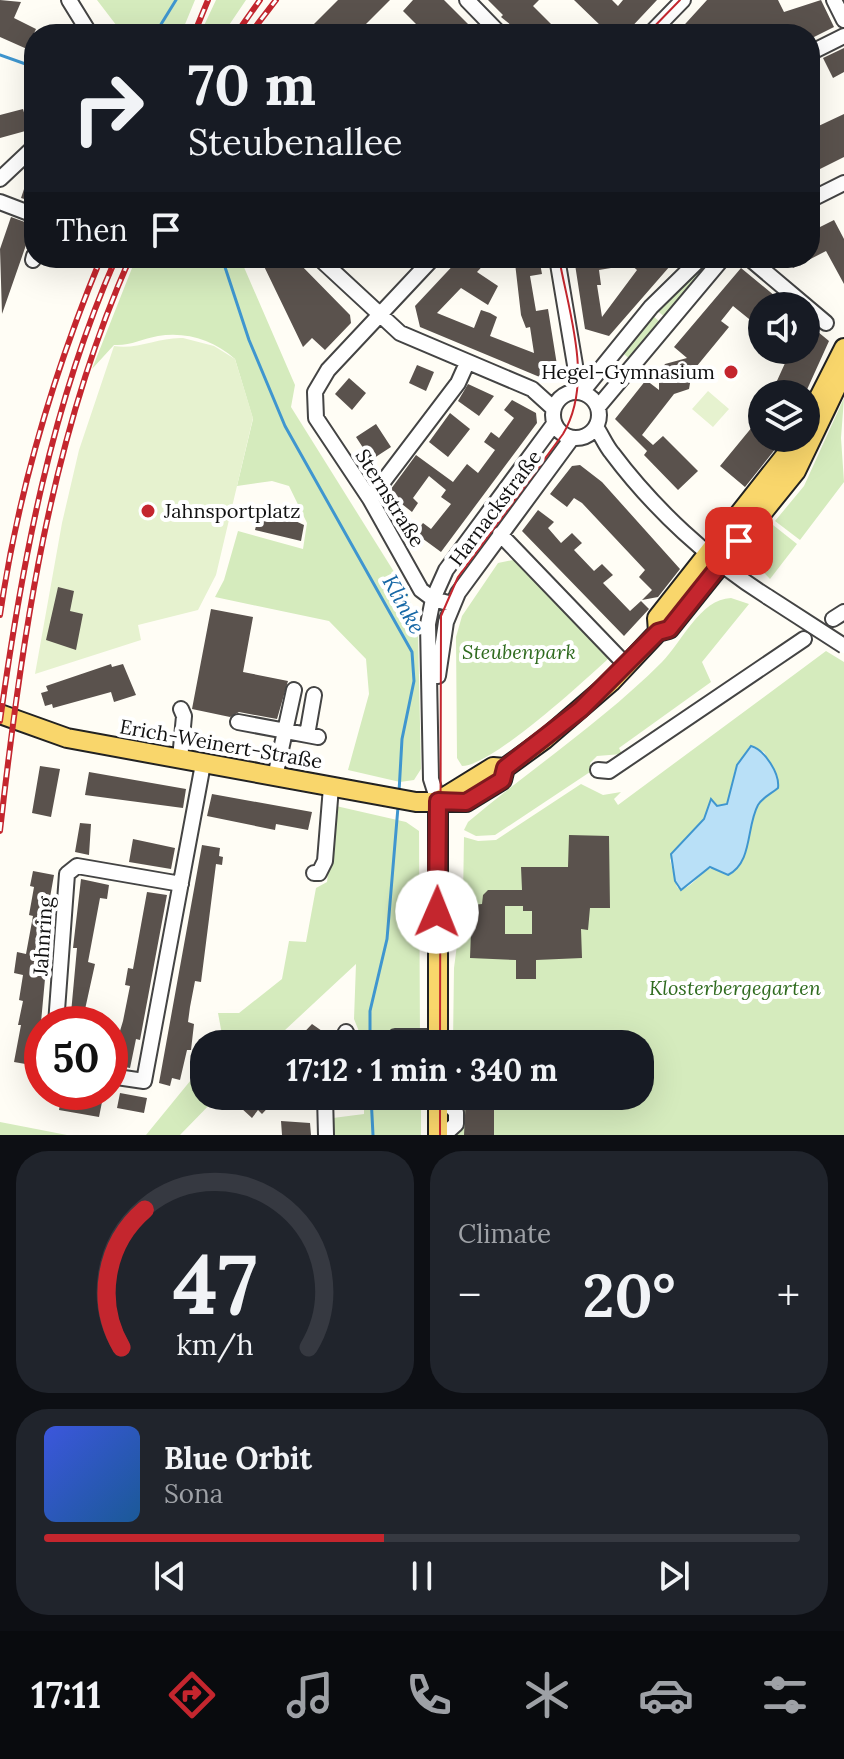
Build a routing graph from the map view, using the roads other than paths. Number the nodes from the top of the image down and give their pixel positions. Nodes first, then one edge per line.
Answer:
1 (69, 0) edge
2 (467, 0) edge
3 (683, 0) edge
4 (834, 0) edge
5 (844, 20) edge
6 (84, 24) edge
7 (490, 24) edge
8 (660, 24) edge
9 (844, 36) edge
10 (820, 48) edge
11 (24, 155) edge
12 (3, 171) edge
13 (844, 183) edge
14 (820, 195) edge
15 (0, 202) edge
16 (24, 211) edge
17 (330, 268) edge
18 (423, 268) edge
19 (559, 268) edge
20 (691, 268) edge
21 (715, 268) edge
22 (761, 268) edge
23 (379, 314) junction
24 (826, 323) dead end
25 (844, 348) edge
26 (467, 363) junction
27 (844, 371) edge
28 (532, 389) junction
29 (574, 392) junction
30 (820, 395) edge
31 (598, 407) junction
32 (554, 416) junction
33 (584, 434) junction
34 (789, 452) edge
35 (370, 499) junction
36 (500, 534) junction
37 (715, 560) junction
38 (433, 599) junction
39 (452, 604) junction
40 (804, 639) dead end
41 (844, 646) edge
42 (627, 666) junction
43 (294, 690) dead end
44 (314, 695) dead end
45 (181, 709) dead end
46 (0, 714) edge
47 (238, 722) dead end
48 (285, 731) junction
49 (180, 759) junction
50 (203, 764) junction
51 (598, 770) dead end
52 (275, 777) junction
53 (331, 787) junction
54 (438, 801) junction
55 (314, 873) dead end
56 (181, 884) junction
57 (57, 1006) edge
58 (438, 1030) edge
59 (128, 1079) edge
60 (325, 1110) edge
61 (440, 1110) edge
62 (326, 1135) edge
63 (441, 1135) edge

1 - 6 street
2 - 7 street
3 - 8 street
4 - 5 street
9 - 10 street
11 - 12 street
13 - 14 street
15 - 16 street
17 - 23 street
18 - 23 street, Sternstraße
19 - 29 street
20 - 29 street
21 - 31 street
22 - 24 street
23 - 26 street
23 - 35 street, Sternstraße
25 - 30 main road
26 - 28 street
26 - 35 street
27 - 37 main road
28 - 29 street
28 - 32 street
29 - 31 street
29 - 32 street
31 - 33 street
32 - 33 street
32 - 38 street, Harnackstraße
33 - 36 street, Harnackstraße
33 - 37 street
34 - 37 main road
35 - 38 street, Sternstraße
36 - 39 street, Harnackstraße
36 - 42 street
37 - 41 street, bridge
37 - 42 main road, Erich-Weinert-Straße
38 - 39 street
38 - 54 street
39 - 54 street, Harnackstraße
40 - 51 street
42 - 54 main road, Erich-Weinert-Straße
43 - 48 street
44 - 48 street
45 - 49 street
46 - 49 main road, Erich-Weinert-Straße
47 - 48 street
48 - 52 street
49 - 50 main road, Erich-Weinert-Straße
50 - 52 main road, Erich-Weinert-Straße
50 - 56 street
52 - 53 main road, Erich-Weinert-Straße
53 - 54 main road, Erich-Weinert-Straße
53 - 55 street
54 - 58 main road
56 - 57 street, Jahnring
56 - 59 street
60 - 62 street
61 - 63 main road

